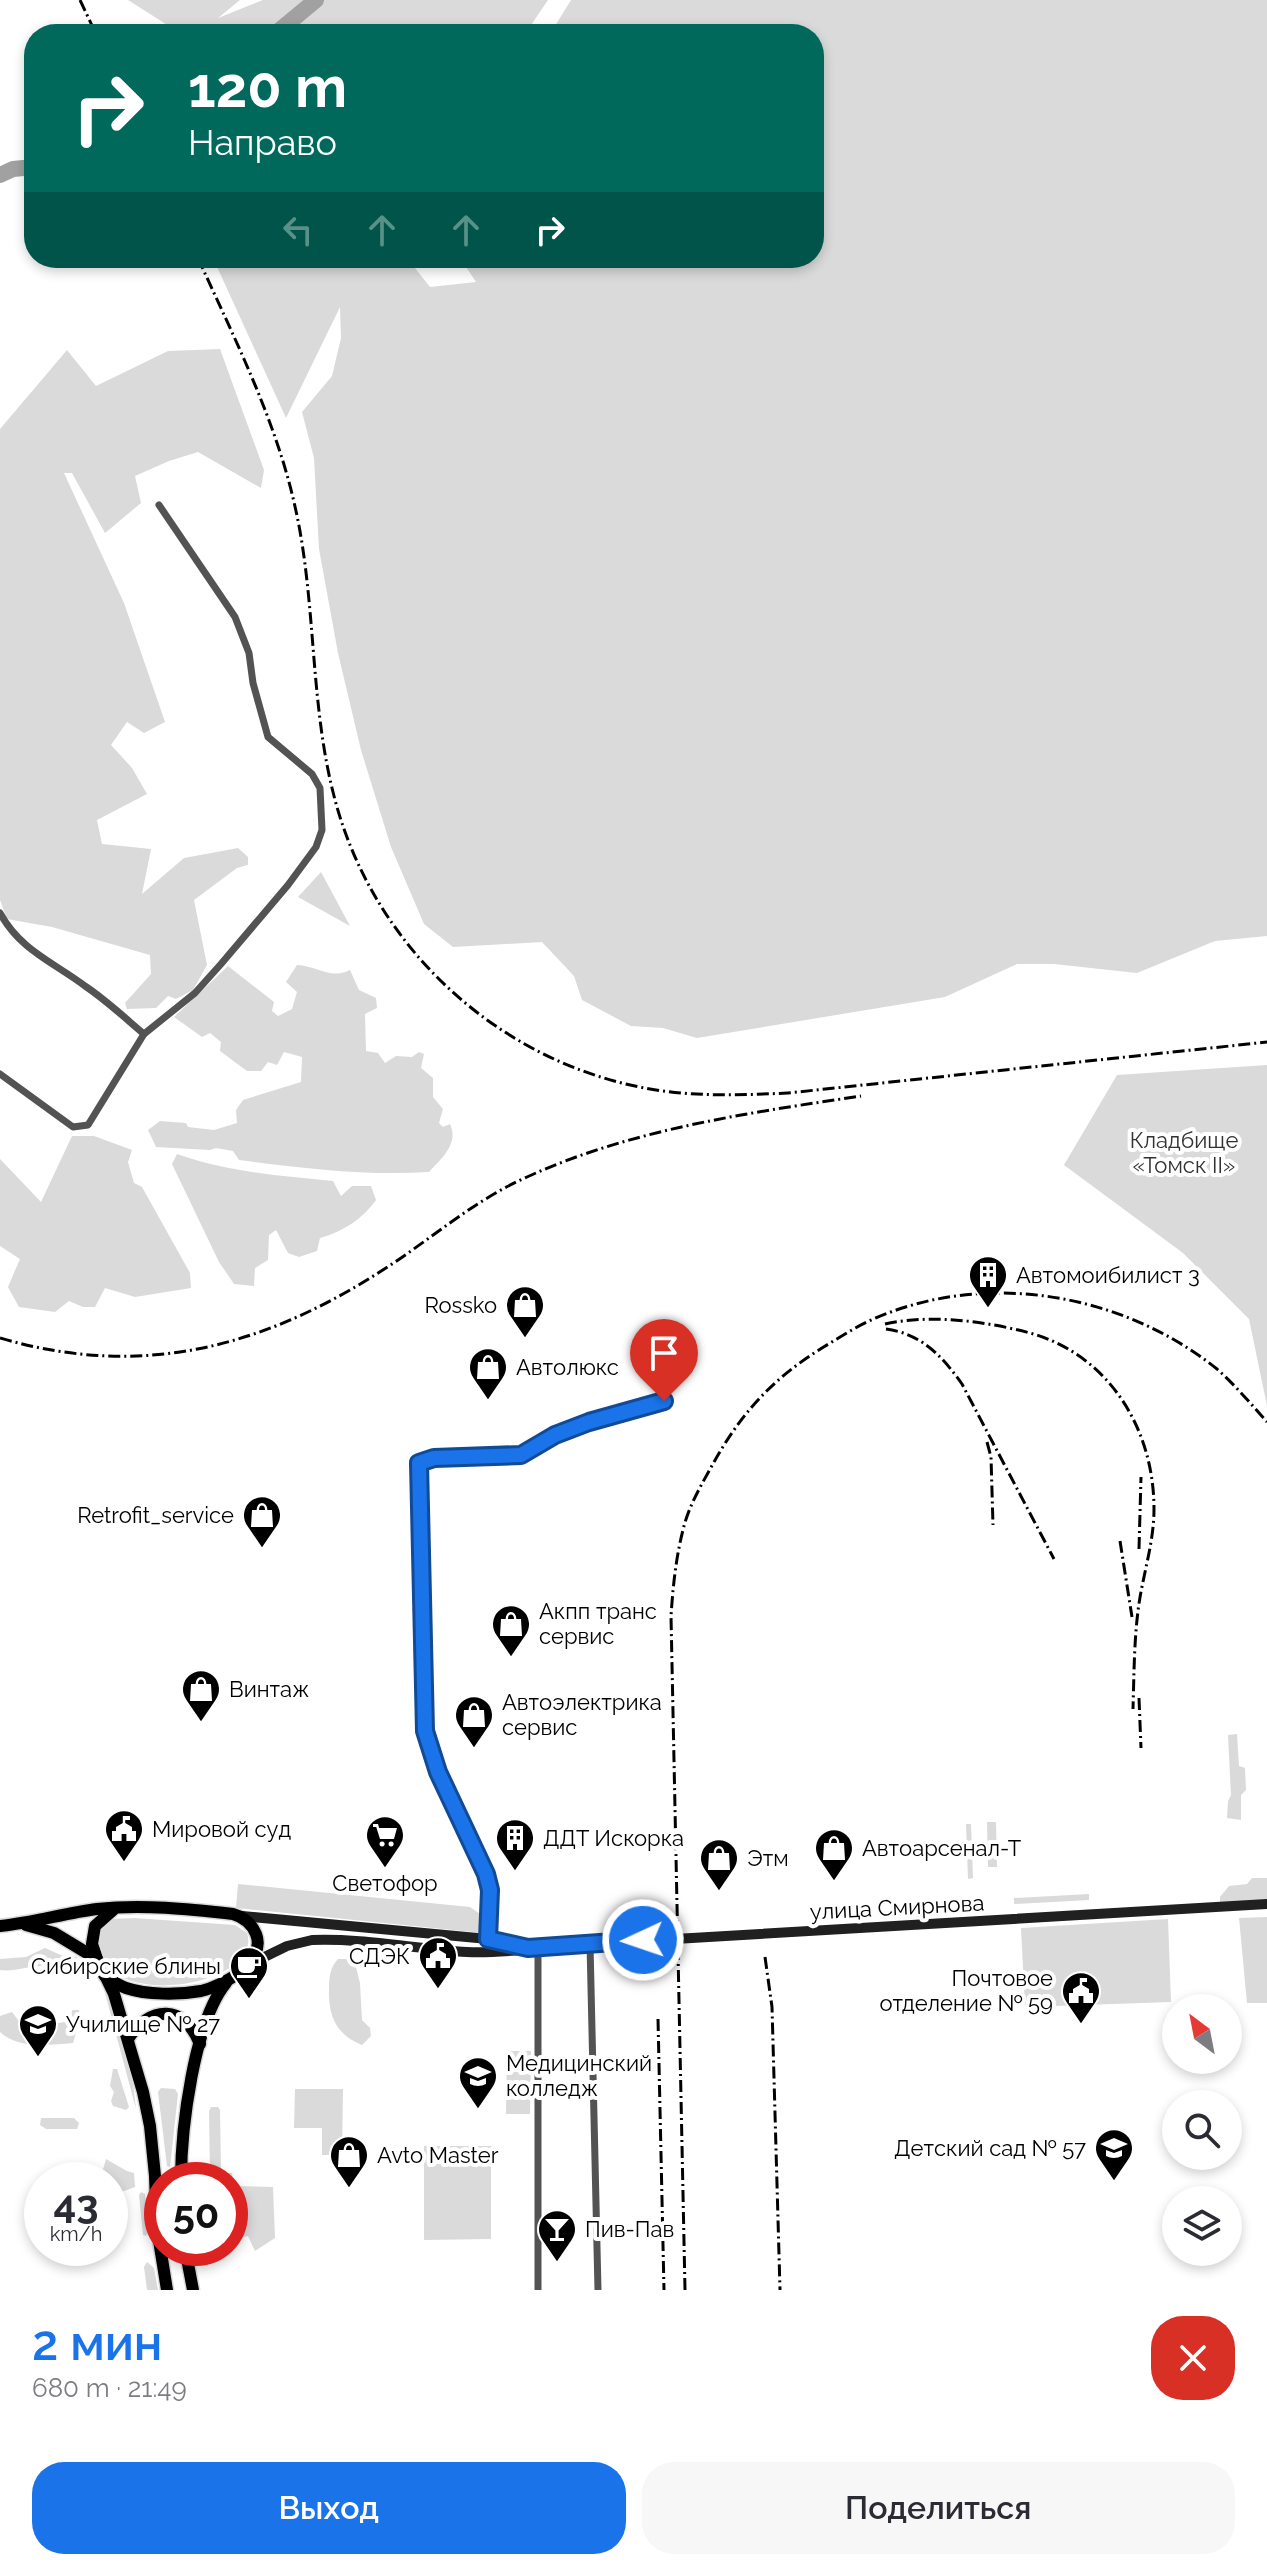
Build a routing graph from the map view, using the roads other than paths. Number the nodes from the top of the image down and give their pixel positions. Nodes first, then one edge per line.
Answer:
1 (159, 505) dead end
2 (0, 913) edge
3 (144, 1034) junction
4 (0, 1074) edge
5 (664, 1401) dead end
6 (1267, 1904) edge
7 (116, 1908) junction
8 (242, 1916) junction
9 (23, 1924) junction
10 (0, 1926) edge
11 (488, 1939) junction
12 (590, 1944) junction
13 (533, 1947) junction
14 (487, 1952) junction
15 (97, 1959) junction
16 (248, 1965) junction
17 (104, 1975) junction
18 (231, 1977) junction
19 (128, 2039) junction
20 (200, 2044) junction
21 (182, 2162) edge
22 (188, 2266) edge
23 (167, 2290) edge
24 (193, 2290) edge
25 (538, 2290) edge
26 (598, 2290) edge

1 - 3 street
2 - 3 street
3 - 4 street
5 - 11 street
6 - 12 main road, улица Смирнова
7 - 8 main road
7 - 9 main road
7 - 15 main road
8 - 11 main road, улица Смирнова
8 - 16 main road
9 - 10 main road
9 - 15 main road
11 - 13 main road, улица Смирнова
11 - 14 street
12 - 13 main road, улица Смирнова
12 - 26 street
13 - 14 main road, улица Смирнова
13 - 25 street
14 - 16 main road, улица Смирнова
15 - 17 main road
16 - 18 main road
17 - 18 main road
17 - 19 main road
18 - 20 main road
19 - 20 main road
19 - 23 main road
20 - 21 main road
22 - 24 main road

